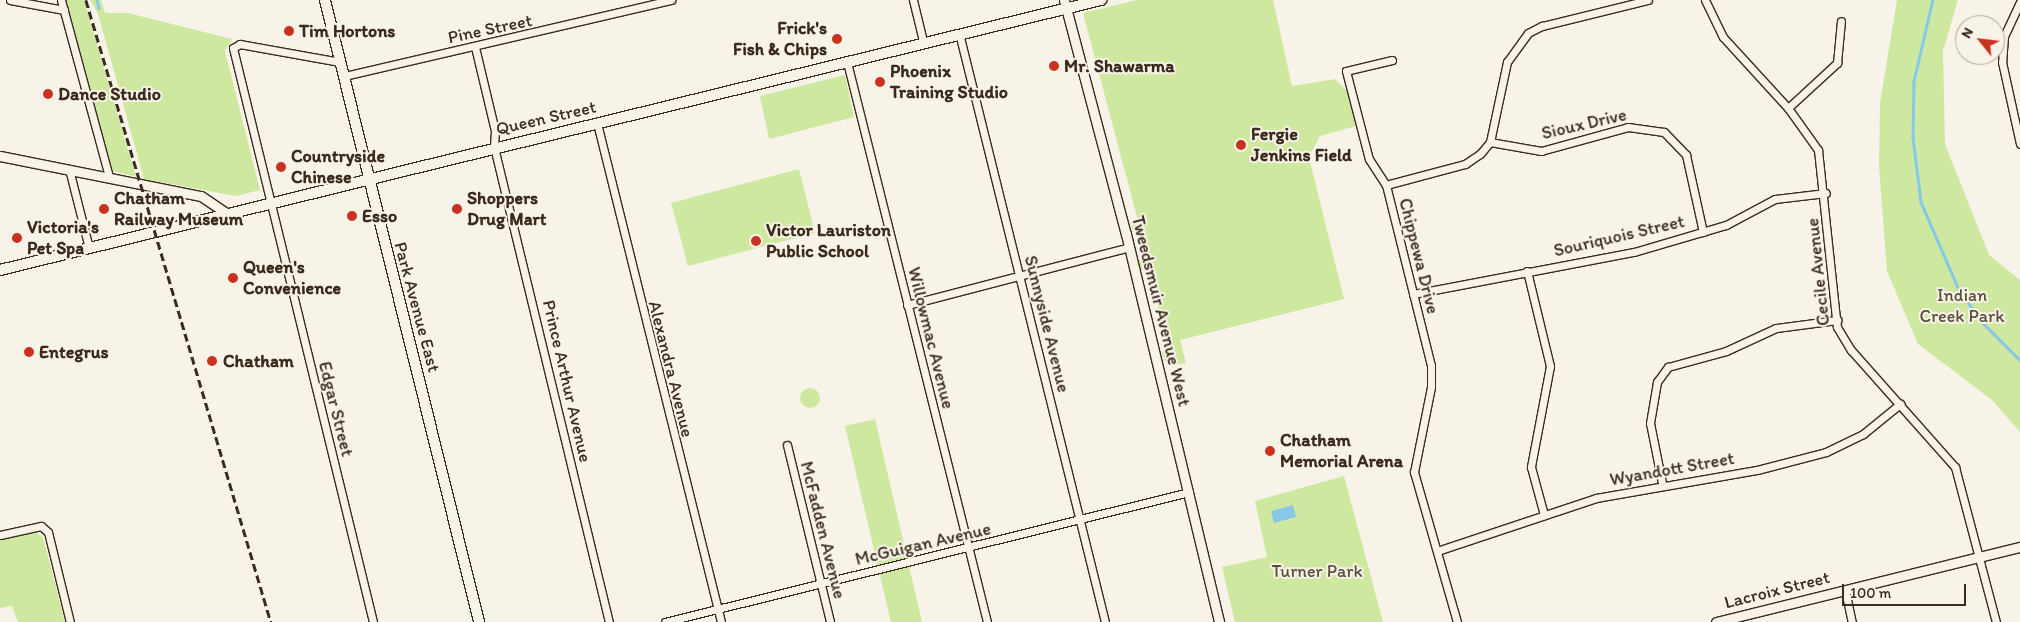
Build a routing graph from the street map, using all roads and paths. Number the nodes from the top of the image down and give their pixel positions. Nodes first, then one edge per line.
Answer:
1 (10, 0) edge
2 (61, 0) edge
3 (325, 0) edge
4 (671, 0) edge
5 (913, 0) edge
6 (1101, 0) edge
7 (1648, 0) edge
8 (1706, 0) edge
9 (2020, 2) edge
10 (1066, 4) edge
11 (64, 10) junction
12 (1841, 21) dead end
13 (959, 33) junction
14 (923, 41) junction
15 (475, 47) junction
16 (1392, 60) dead end
17 (340, 62) junction
18 (847, 62) junction
19 (344, 76) junction
20 (1788, 108) junction
21 (597, 123) junction
22 (1490, 142) junction
23 (2020, 144) edge
24 (494, 147) junction
25 (0, 156) edge
26 (69, 170) junction
27 (108, 177) junction
28 (367, 180) junction
29 (1386, 185) junction
30 (1826, 194) junction
31 (270, 203) junction
32 (225, 212) junction
33 (1703, 232) junction
34 (1129, 247) junction
35 (89, 248) junction
36 (0, 270) edge
37 (1526, 271) junction
38 (1020, 275) junction
39 (1412, 294) junction
40 (907, 305) junction
41 (1837, 320) junction
42 (1900, 404) junction
43 (787, 445) dead end
44 (1662, 483) junction
45 (1188, 492) junction
46 (1544, 515) junction
47 (1079, 521) junction
48 (0, 535) edge
49 (2020, 547) edge
50 (969, 549) junction
51 (1440, 550) junction
52 (1980, 557) junction
53 (821, 583) junction
54 (1845, 590) junction
55 (716, 608) junction
56 (70, 622) edge
57 (373, 622) edge
58 (479, 622) edge
59 (609, 622) edge
60 (665, 622) edge
61 (721, 622) edge
62 (830, 622) edge
63 (987, 622) edge
64 (1105, 622) edge
65 (1219, 622) edge
66 (1458, 622) edge
67 (1716, 622) edge
68 (1852, 622) edge
69 (1996, 622) edge

1 - 11 street
2 - 11 street
3 - 17 main road, Park Avenue East
4 - 15 street, Pine Street
5 - 14 street
6 - 10 main road, Queen Street
7 - 22 street
8 - 20 street, Cecile Avenue
9 - 23 street
10 - 13 main road, Queen Street
10 - 34 street, Tweedsmuir Avenue West
11 - 27 street
12 - 20 street
13 - 14 main road, Queen Street
13 - 38 street, Sunnyside Avenue
14 - 18 main road, Queen Street
15 - 19 street, Pine Street
15 - 24 street, Prince Arthur Avenue
16 - 29 street
17 - 19 main road, Park Avenue East
17 - 31 street, Edgar Street
18 - 21 main road, Queen Street
18 - 40 street, Willowmac Avenue
19 - 28 main road, Park Avenue East
20 - 30 street, Cecile Avenue
21 - 24 main road, Queen Street
21 - 55 street, Alexandra Avenue
22 - 29 street, Chippewa Drive
22 - 33 street, Sioux Drive
24 - 28 main road, Queen Street
24 - 59 street, Prince Arthur Avenue
25 - 26 street
26 - 27 street
26 - 35 street
27 - 32 street
28 - 31 main road, Queen Street
28 - 58 main road, Park Avenue East
29 - 39 street, Chippewa Drive
30 - 33 street, Souriquois Street
30 - 41 street, Cecile Avenue
31 - 32 main road, Queen Street
31 - 57 street, Edgar Street
32 - 35 main road, Queen Street
33 - 37 street, Souriquois Street
34 - 38 street
34 - 45 street, Tweedsmuir Avenue West
35 - 36 main road, Queen Street
37 - 39 street, Souriquois Street
37 - 46 street
38 - 40 street
38 - 47 street, Sunnyside Avenue
39 - 51 street, Chippewa Drive
40 - 50 street, Willowmac Avenue
41 - 42 street, Cecile Avenue
41 - 44 street
42 - 44 street, Wyandott Street
42 - 52 street, Cecile Avenue
43 - 53 street, McFadden Avenue
44 - 46 street, Wyandott Street
45 - 47 street, McGuigan Avenue
45 - 65 street, Tweedsmuir Avenue West
46 - 51 street, Wyandott Street
47 - 50 street, McGuigan Avenue
47 - 64 street, Sunnyside Avenue
48 - 56 street
49 - 52 street, Lacroix Street
50 - 53 street, McGuigan Avenue
50 - 63 street, Willowmac Avenue
51 - 66 street, Chippewa Drive
52 - 54 street, Lacroix Street
52 - 69 street, Cecile Avenue
53 - 55 street, McGuigan Avenue
53 - 62 street, McFadden Avenue
54 - 67 street, Lacroix Street
54 - 68 street
55 - 60 street, McGuigan Avenue
55 - 61 street, Alexandra Avenue

